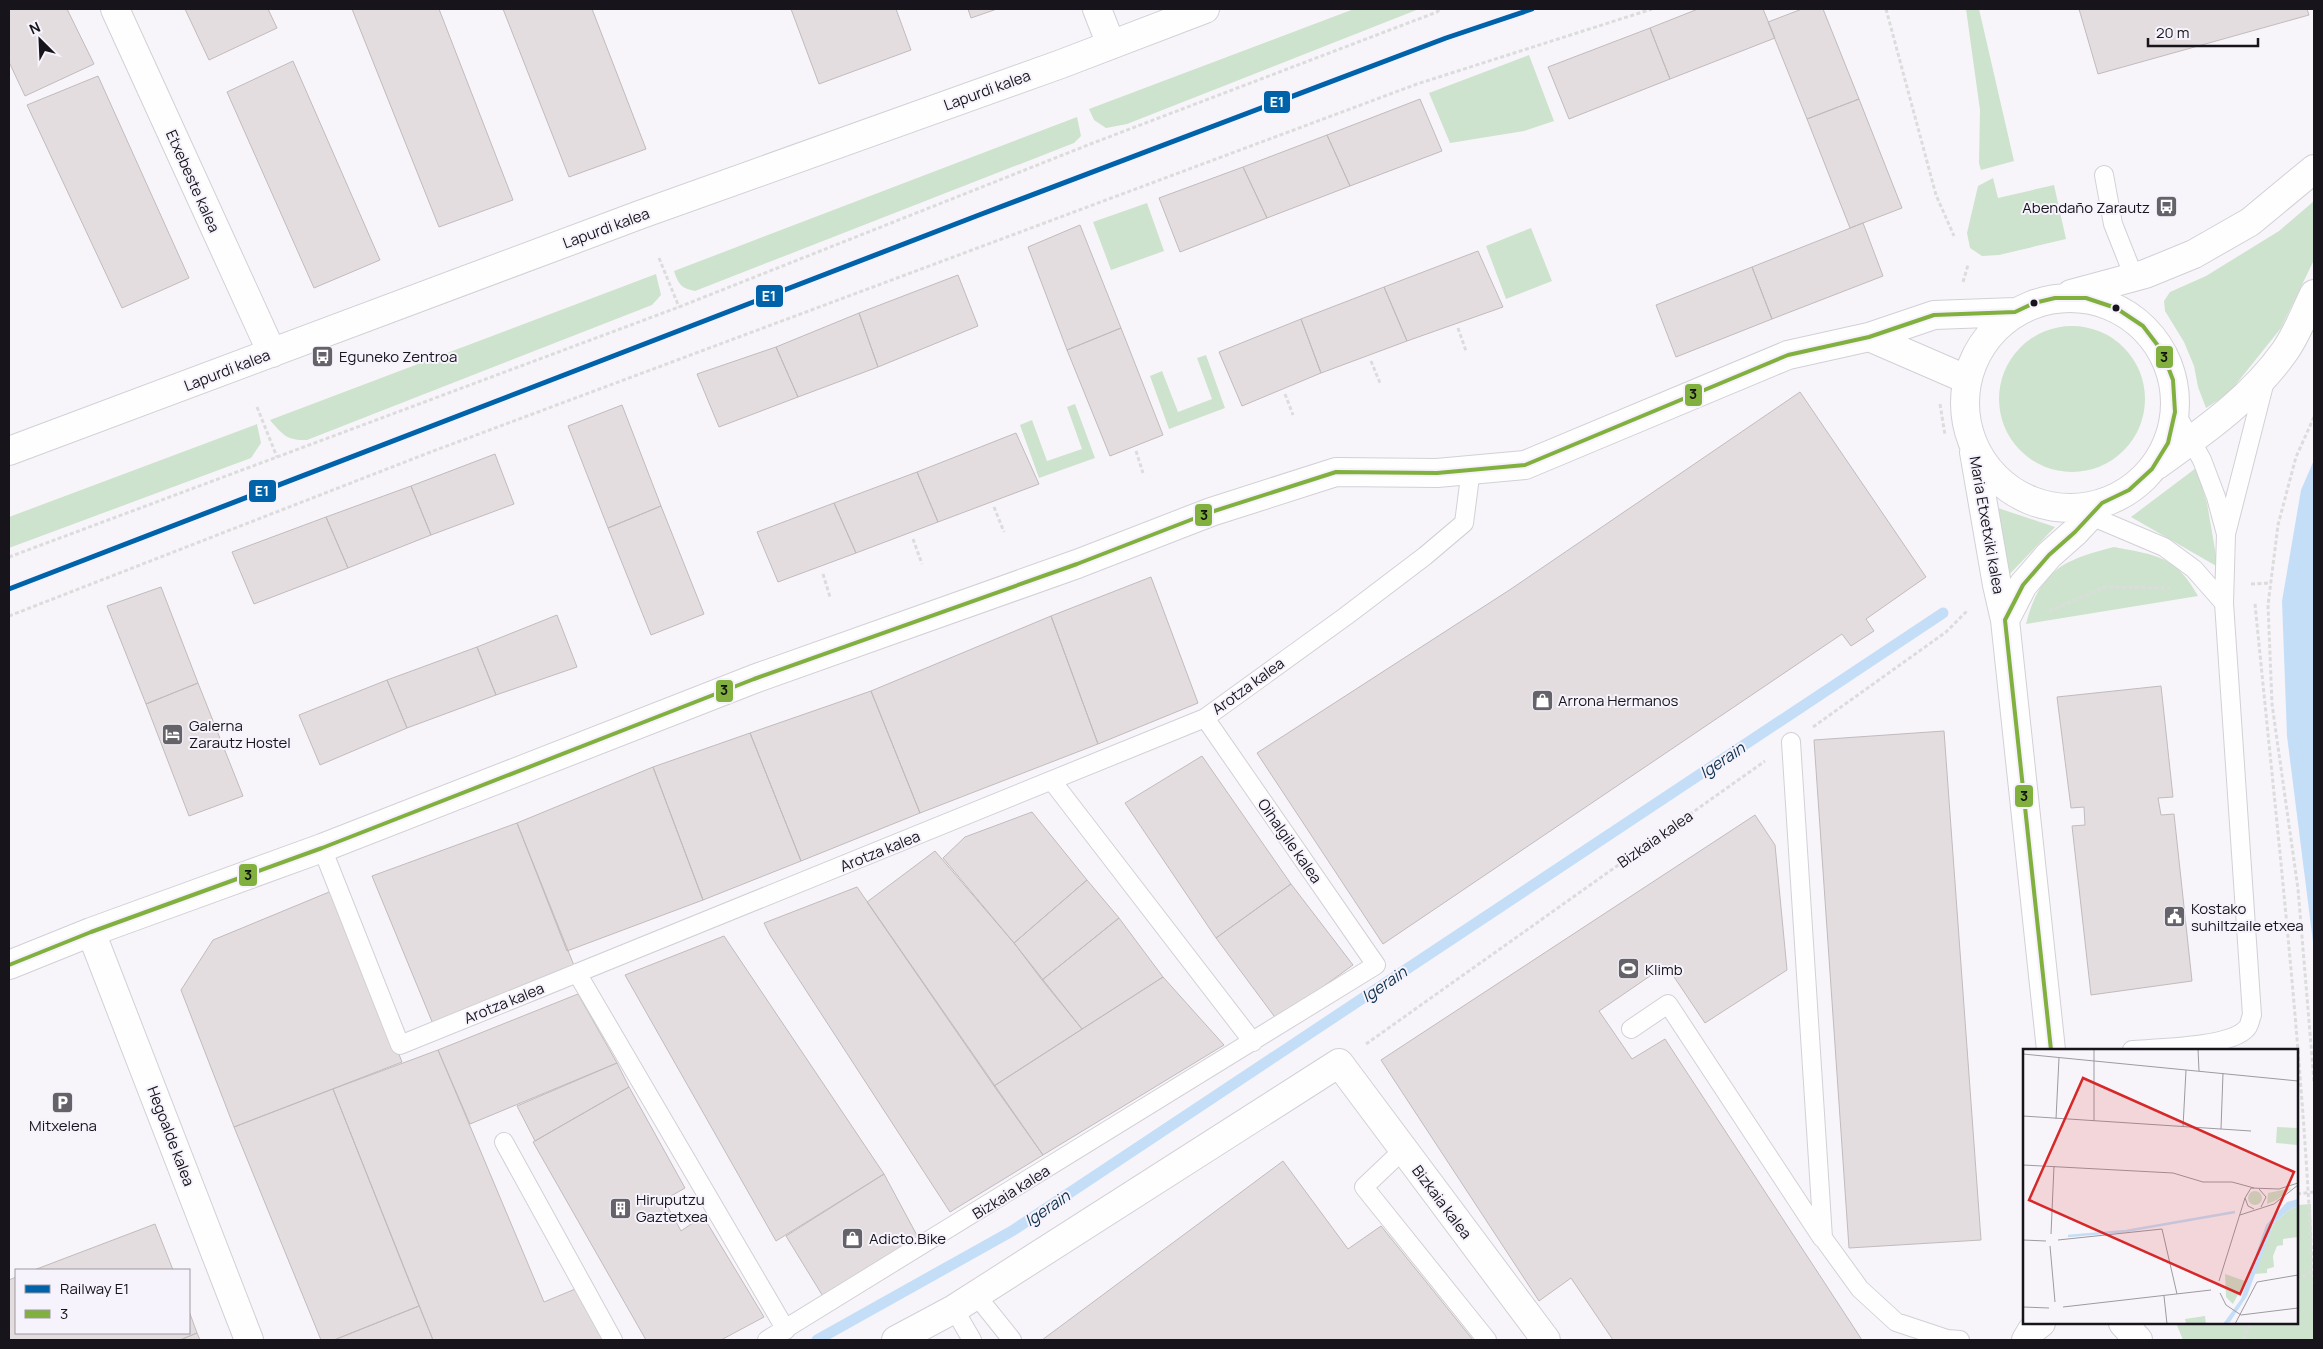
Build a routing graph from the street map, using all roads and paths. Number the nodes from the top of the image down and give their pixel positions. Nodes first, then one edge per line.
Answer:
1 (115, 9) edge
2 (1097, 9) edge
3 (1205, 9) edge
4 (1440, 9) edge
5 (1652, 9) edge
6 (1886, 9) edge
7 (1111, 45) junction
8 (2314, 169) edge
9 (2104, 175) dead end
10 (1954, 236) dead end
11 (659, 258) dead end
12 (2134, 277) junction
13 (2314, 294) edge
14 (2055, 298) junction
15 (679, 307) junction
16 (2015, 312) junction
17 (1458, 328) dead end
18 (1869, 337) junction
19 (1466, 351) dead end
20 (272, 353) junction
21 (1372, 361) dead end
22 (2266, 375) junction
23 (1966, 379) junction
24 (1380, 383) dead end
25 (1285, 394) dead end
26 (257, 407) dead end
27 (2175, 412) junction
28 (1293, 415) dead end
29 (2314, 417) edge
30 (2191, 440) junction
31 (1973, 447) junction
32 (9, 451) edge
33 (1136, 451) dead end
34 (276, 458) junction
35 (1471, 469) junction
36 (2152, 469) junction
37 (1143, 473) dead end
38 (994, 507) dead end
39 (2088, 509) junction
40 (1004, 532) dead end
41 (2226, 534) junction
42 (913, 539) dead end
43 (9, 557) edge
44 (922, 564) dead end
45 (823, 574) dead end
46 (2271, 582) junction
47 (2220, 592) junction
48 (830, 597) dead end
49 (2255, 600) dead end
50 (1968, 610) dead end
51 (9, 616) edge
52 (2005, 620) junction
53 (1204, 718) junction
54 (1791, 742) junction
55 (1052, 781) junction
56 (322, 848) junction
57 (91, 932) junction
58 (9, 965) edge
59 (1376, 965) joint
60 (577, 973) junction
61 (1632, 1028) dead end
62 (1253, 1042) junction
63 (2051, 1049) edge
64 (2143, 1049) edge
65 (2298, 1049) edge
66 (2298, 1055) edge
67 (1339, 1063) junction
68 (2314, 1081) edge
69 (504, 1142) dead end
70 (1403, 1150) junction
71 (2309, 1192) junction
72 (2314, 1192) edge
73 (2298, 1194) edge
74 (1822, 1238) junction
75 (2313, 1269) edge
76 (2298, 1280) edge
77 (976, 1295) junction
78 (2314, 1309) edge
79 (954, 1310) junction
80 (2040, 1324) edge
81 (2124, 1324) edge
82 (2252, 1324) edge
83 (786, 1330) junction
84 (250, 1340) edge
85 (613, 1340) edge
86 (768, 1340) edge
87 (896, 1340) edge
88 (972, 1340) edge
89 (1012, 1340) edge
90 (1487, 1340) edge
91 (1546, 1340) edge
92 (1960, 1340) edge
93 (2026, 1340) edge
94 (2138, 1340) edge
95 (2244, 1340) edge

1 - 20 street, Etxebeste kalea
2 - 7 street
3 - 7 street, Lapurdi kalea
4 - 15 path
5 - 51 path
6 - 10 path
7 - 20 street, Lapurdi kalea
8 - 12 street
9 - 12 lane
11 - 15 path
12 - 14 street
13 - 22 street
14 - 16 street
14 - 27 street
15 - 34 path
16 - 18 street
16 - 23 street
17 - 19 path
18 - 23 street
18 - 35 street
20 - 32 street, Lapurdi kalea
21 - 24 path
22 - 30 street
22 - 41 lane
23 - 31 street
25 - 28 path
26 - 34 path
27 - 30 lane
27 - 36 street
29 - 46 path
30 - 36 street
30 - 41 lane
31 - 39 street
31 - 52 street, Maria Etxetxiki kalea
33 - 37 path
34 - 43 path
35 - 53 lane, Arotza kalea
35 - 56 street
36 - 39 street
38 - 40 path
39 - 47 lane
39 - 52 street
41 - 47 lane
42 - 44 path
45 - 48 path
46 - 47 path
46 - 68 path
47 - 52 path
47 - 64 lane
49 - 65 path
50 - 54 path, Bizkaia kalea
52 - 63 street, Maria Etxetxiki kalea
53 - 55 lane, Arotza kalea
53 - 59 lane, Oihalgile kalea
54 - 67 path, Bizkaia kalea
54 - 74 lane
55 - 60 lane, Arotza kalea
55 - 62 lane
56 - 57 street
56 - 60 lane, Arotza kalea
57 - 58 street
57 - 84 street, Hegoalde kalea
59 - 62 lane, Bizkaia kalea
60 - 83 lane
61 - 74 lane
62 - 83 lane, Bizkaia kalea
66 - 71 path
67 - 70 street, Bizkaia kalea
67 - 77 street
69 - 85 lane
70 - 90 lane
70 - 91 street, Bizkaia kalea
71 - 72 path
71 - 73 path
71 - 75 path
74 - 92 lane
75 - 76 path
75 - 78 path
77 - 79 street
77 - 89 lane
79 - 87 street
79 - 88 lane
80 - 93 street
81 - 94 street
82 - 95 path
83 - 86 lane, Bizkaia kalea

